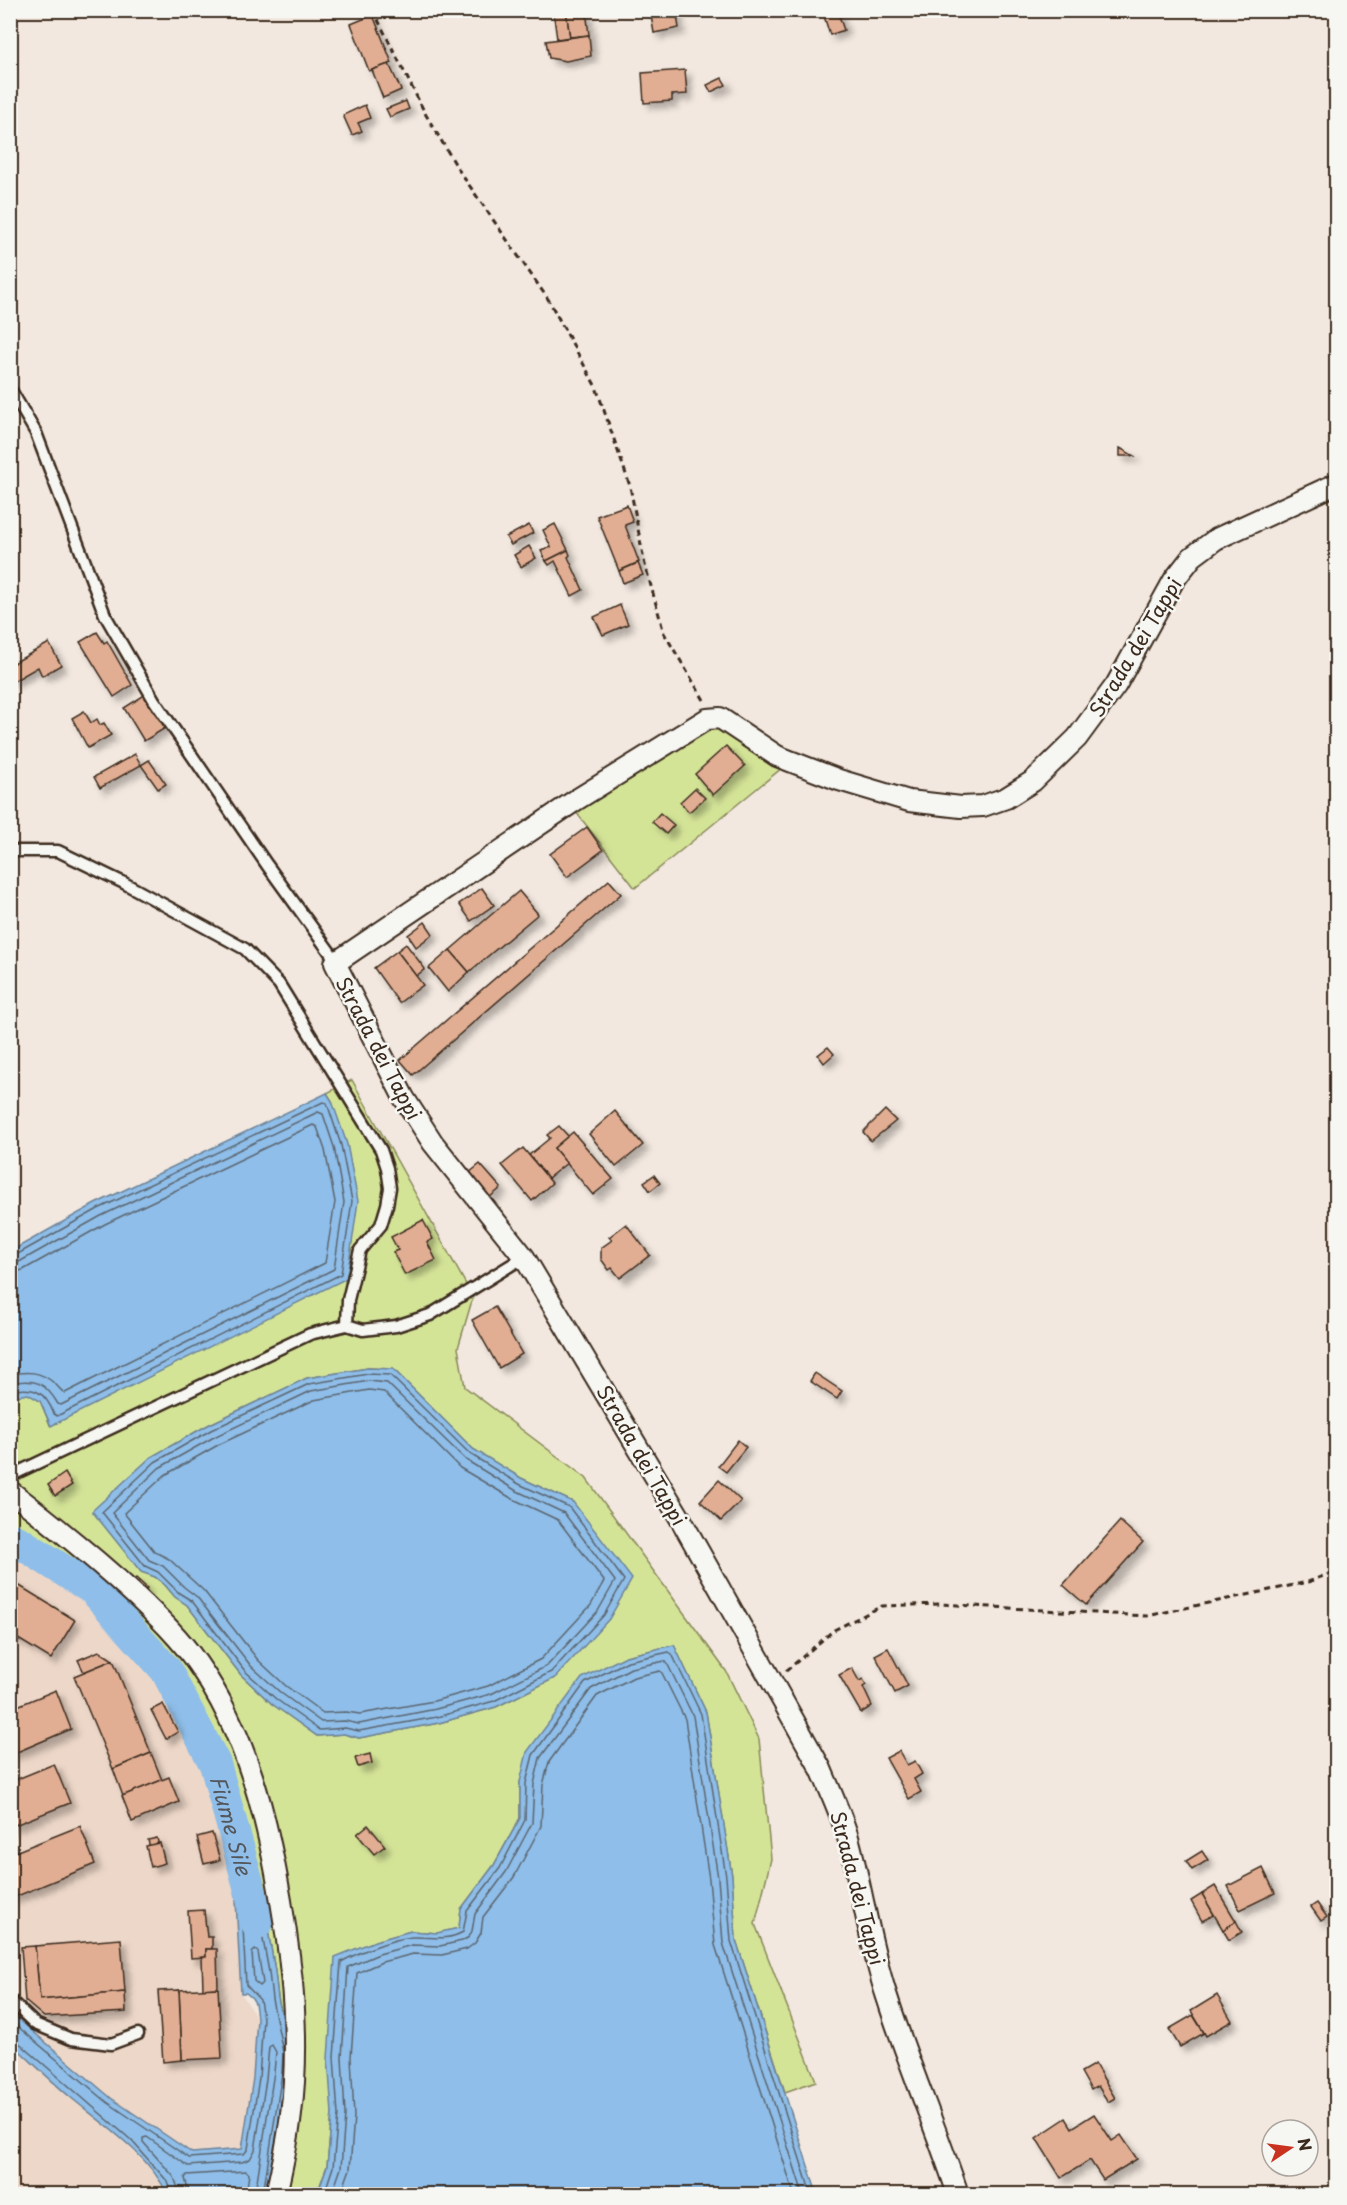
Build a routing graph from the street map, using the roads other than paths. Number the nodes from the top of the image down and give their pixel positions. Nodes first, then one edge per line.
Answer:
1 (10, 393) edge
2 (1336, 484) edge
3 (10, 851) edge
4 (337, 962) junction
5 (524, 1257) junction
6 (347, 1325) junction
7 (10, 1476) edge
8 (10, 1491) edge
9 (10, 2001) edge
10 (138, 2034) dead end
11 (276, 2194) edge
12 (958, 2194) edge

1 - 4 lane
2 - 4 street, Strada dei Tappi
3 - 6 lane
4 - 5 street, Strada dei Tappi
5 - 6 lane
5 - 12 street, Strada dei Tappi
6 - 7 lane
8 - 11 street
9 - 10 lane

